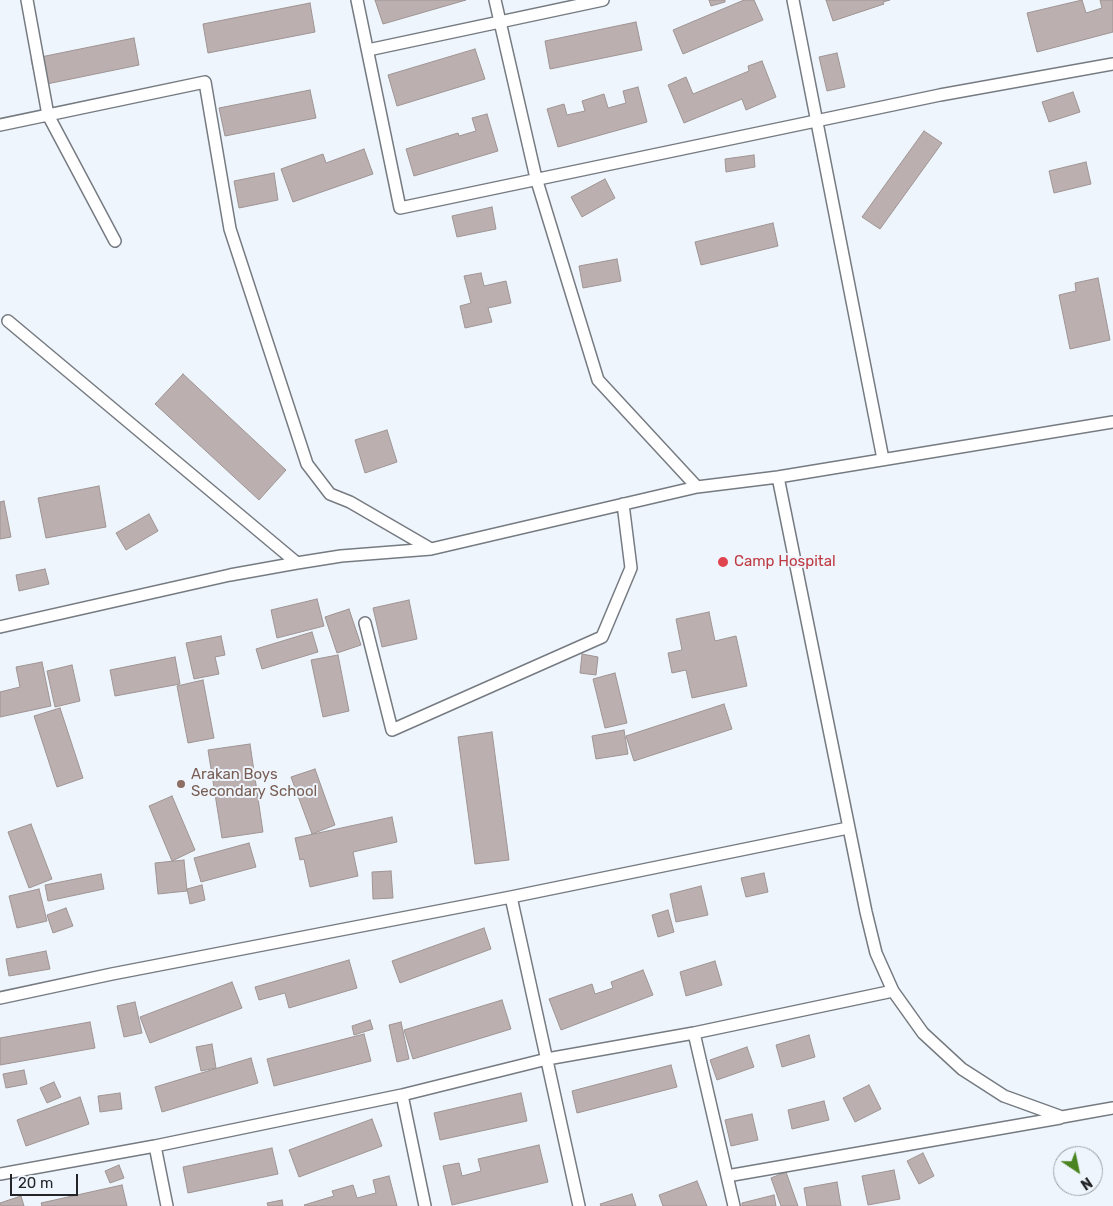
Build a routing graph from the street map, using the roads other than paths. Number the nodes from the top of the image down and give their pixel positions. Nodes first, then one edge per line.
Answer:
1 (26, 0) edge
2 (357, 0) edge
3 (495, 0) edge
4 (603, 0) edge
5 (793, 0) edge
6 (499, 22) junction
7 (368, 50) junction
8 (1113, 64) edge
9 (48, 115) junction
10 (816, 121) junction
11 (0, 125) edge
12 (536, 178) junction
13 (115, 241) dead end
14 (8, 321) dead end
15 (1113, 422) edge
16 (883, 459) junction
17 (778, 477) junction
18 (697, 487) junction
19 (623, 504) junction
20 (431, 548) junction
21 (297, 563) junction
22 (365, 622) dead end
23 (0, 627) edge
24 (848, 828) junction
25 (510, 897) junction
26 (894, 991) junction
27 (0, 998) edge
28 (694, 1033) junction
29 (547, 1060) junction
30 (402, 1094) junction
31 (1113, 1108) edge
32 (1062, 1117) junction
33 (155, 1146) junction
34 (0, 1174) edge
35 (727, 1176) junction
36 (167, 1206) edge
37 (425, 1206) edge
38 (579, 1206) edge
39 (734, 1206) edge

1 - 9 lane
2 - 7 lane
3 - 6 lane
4 - 6 lane
5 - 10 lane
6 - 7 lane
6 - 12 lane
7 - 12 lane
8 - 10 lane
9 - 11 lane
9 - 13 lane
9 - 20 lane
10 - 12 lane
10 - 16 lane
12 - 18 lane
14 - 21 lane
15 - 16 lane
16 - 17 lane
17 - 18 lane
17 - 24 lane
18 - 19 lane
19 - 20 lane
19 - 22 lane
20 - 21 lane
21 - 23 lane
24 - 25 lane
24 - 26 lane
25 - 27 lane
25 - 29 lane
26 - 28 lane
26 - 32 lane
28 - 29 lane
28 - 35 lane
29 - 30 lane
29 - 38 lane
30 - 33 lane
30 - 37 lane
31 - 32 lane
32 - 35 lane
33 - 34 lane
33 - 36 lane
35 - 39 lane

